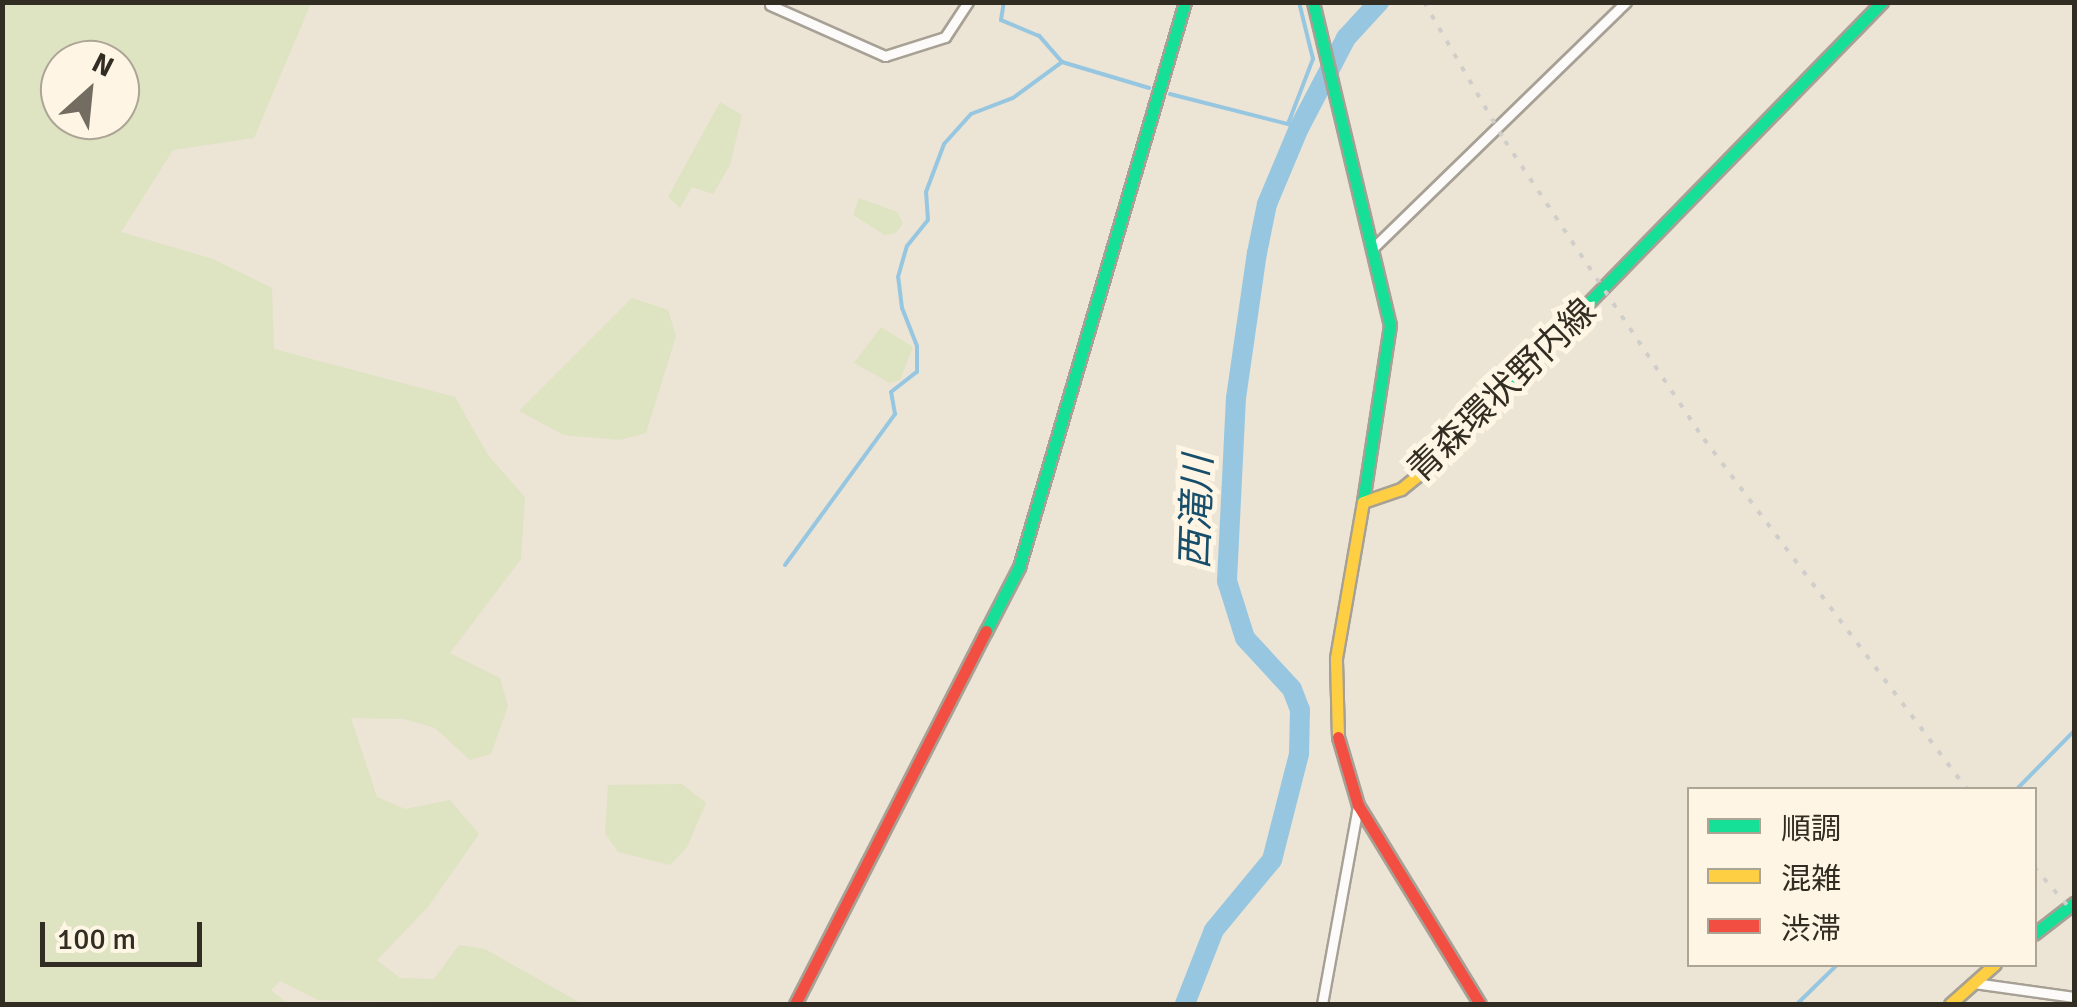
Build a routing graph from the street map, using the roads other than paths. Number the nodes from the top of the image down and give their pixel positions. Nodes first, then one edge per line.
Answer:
1 (968, 2) edge
2 (1185, 2) edge
3 (1312, 2) edge
4 (1626, 2) edge
5 (1882, 2) edge
6 (770, 6) dead end
7 (1373, 248) junction
8 (1363, 502) junction
9 (1358, 805) junction
10 (2074, 904) edge
11 (2037, 932) edge
12 (1993, 967) edge
13 (1974, 983) junction
14 (2074, 997) edge
15 (795, 1004) edge
16 (1322, 1004) edge
17 (1480, 1004) edge
18 (1950, 1004) edge

1 - 6 street
2 - 15 street
3 - 7 street
4 - 7 street
5 - 8 street, 青森環状野内線
7 - 8 street
8 - 9 street
9 - 16 street
9 - 17 street
10 - 11 street
12 - 13 street
13 - 14 street
13 - 18 street

